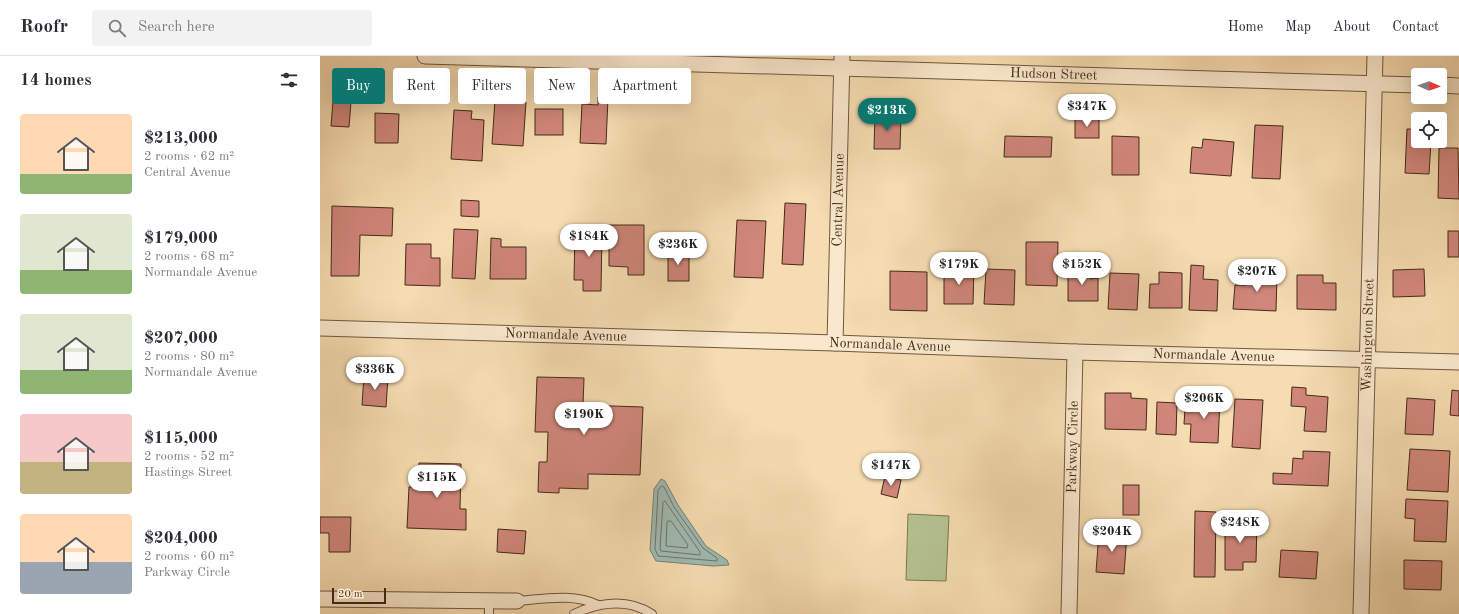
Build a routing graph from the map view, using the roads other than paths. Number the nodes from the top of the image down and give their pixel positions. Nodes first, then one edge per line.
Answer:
1 (425, 56) edge
2 (1375, 56) edge
3 (842, 62) edge
4 (1374, 83) junction
5 (1411, 85) edge
6 (1447, 86) edge
7 (1459, 86) edge
8 (320, 328) edge
9 (836, 343) junction
10 (1075, 352) junction
11 (1368, 359) junction
12 (1459, 362) edge
13 (320, 599) edge
14 (517, 601) joint
15 (598, 606) junction
16 (489, 607) edge
17 (574, 614) edge
18 (652, 614) edge
19 (1069, 614) edge
20 (1361, 614) edge

1 - 3 street, Hudson Street
2 - 4 street, Washington Street
3 - 4 street, Hudson Street
3 - 9 street, Central Avenue
4 - 5 street, Hudson Street
4 - 11 street, Washington Street
6 - 7 street
8 - 9 street, Normandale Avenue
9 - 10 street, Normandale Avenue
10 - 11 street, Normandale Avenue
10 - 19 street, Parkway Circle
11 - 12 street, Normandale Avenue
11 - 20 street, Washington Street
13 - 16 street
14 - 15 lane
14 - 16 street
15 - 17 lane
15 - 18 lane

